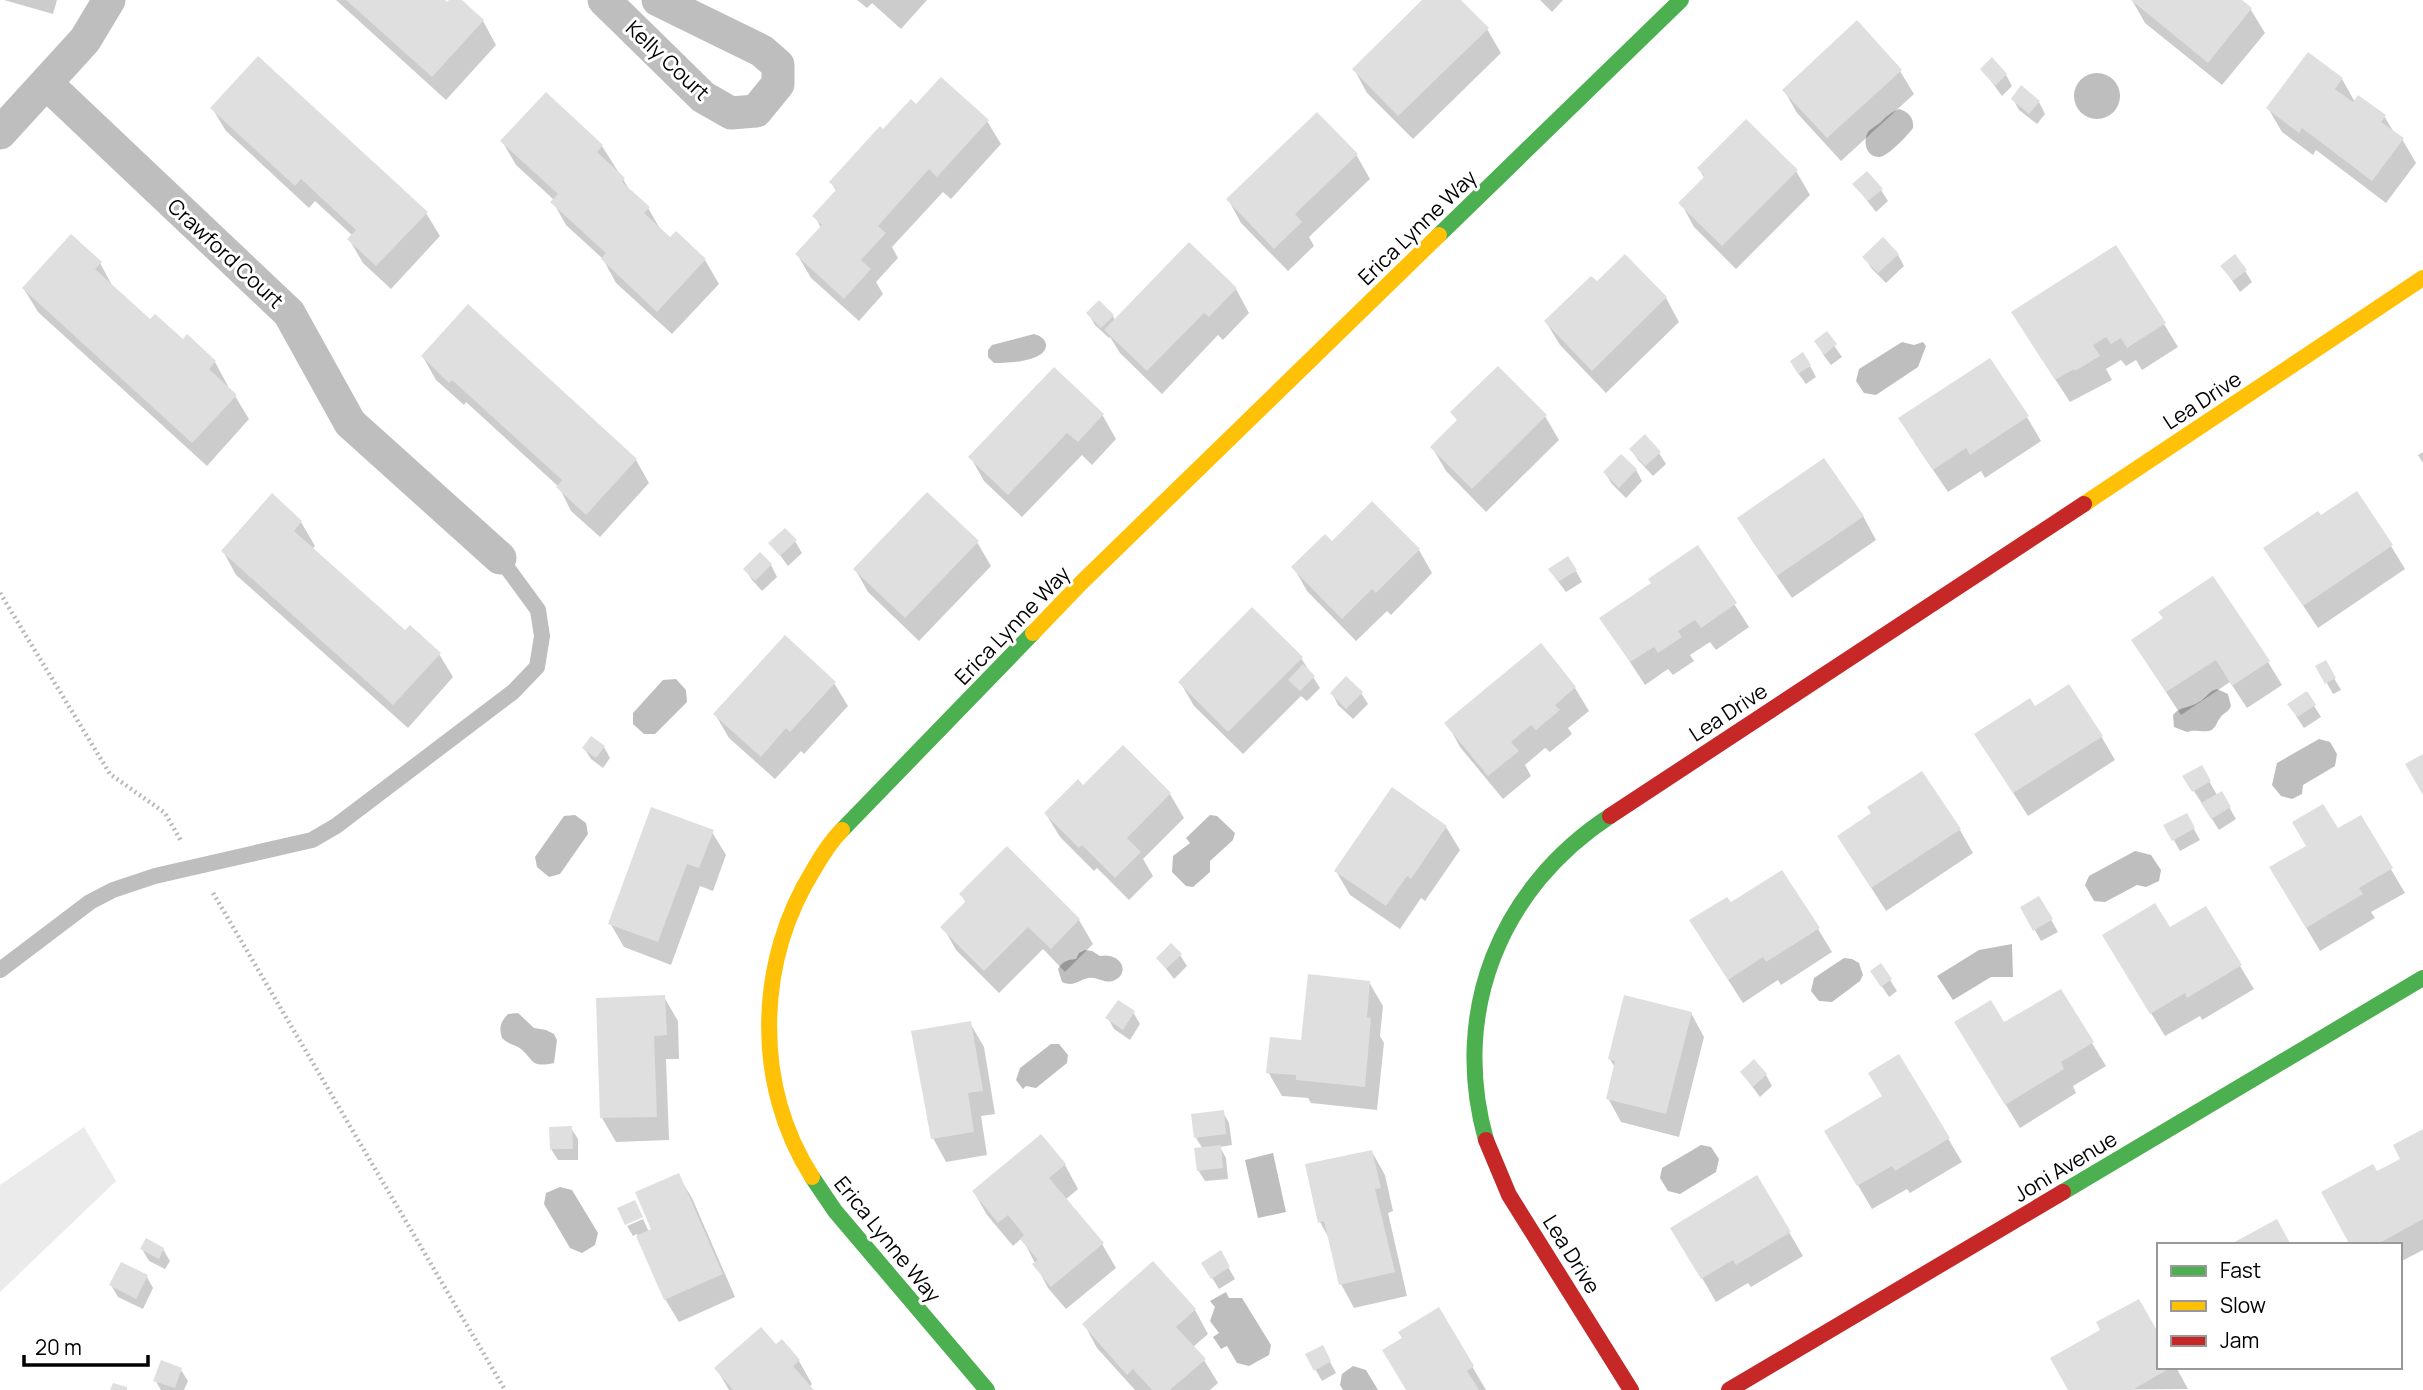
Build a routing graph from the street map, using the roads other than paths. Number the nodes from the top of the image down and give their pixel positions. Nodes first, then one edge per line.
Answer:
1 (109, 0) edge
2 (604, 0) edge
3 (659, 0) edge
4 (1681, 0) edge
5 (46, 83) junction
6 (0, 133) edge
7 (2423, 278) edge
8 (500, 558) joint
9 (0, 970) edge
10 (2423, 978) edge
11 (987, 1390) edge
12 (1631, 1390) edge
13 (1729, 1390) edge

1 - 5 street
2 - 3 street, Kelly Court
4 - 11 street, Erica Lynne Way
5 - 6 street
5 - 8 street, Crawford Court
7 - 12 street, Lea Drive
8 - 9 lane
10 - 13 street, Joni Avenue

